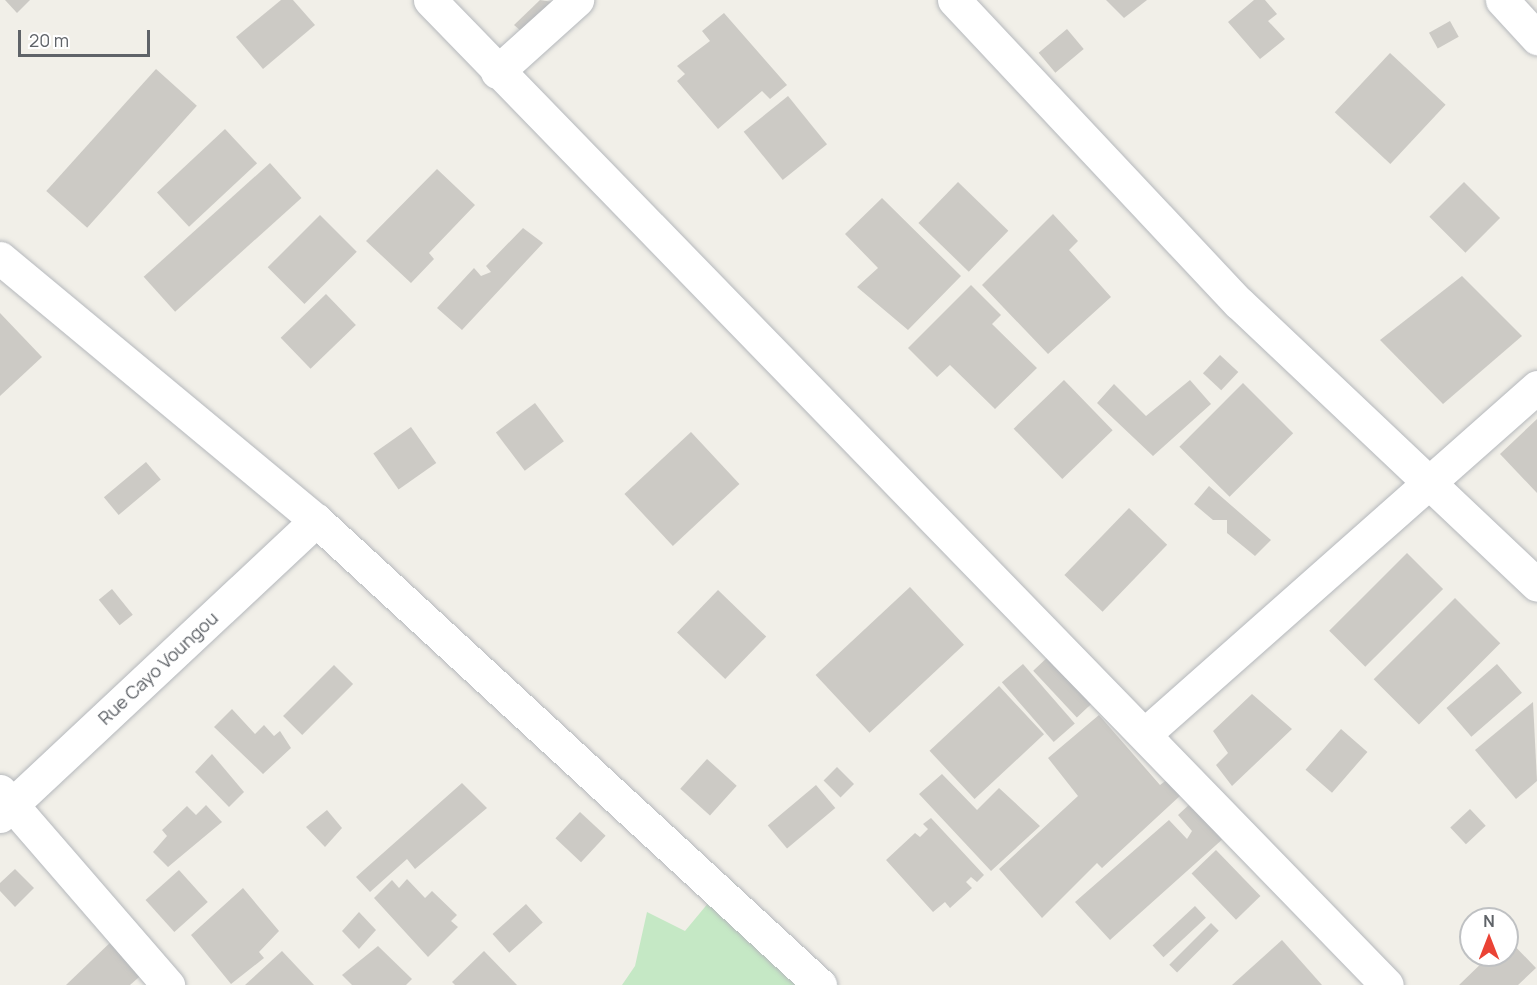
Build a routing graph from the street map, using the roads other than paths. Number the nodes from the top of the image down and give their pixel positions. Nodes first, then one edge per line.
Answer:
1 (429, 0) edge
2 (577, 0) edge
3 (954, 0) edge
4 (1502, 0) edge
5 (1537, 38) edge
6 (497, 72) junction
7 (0, 258) edge
8 (1537, 387) edge
9 (1429, 481) junction
10 (316, 520) junction
11 (1537, 585) edge
12 (1146, 733) junction
13 (4, 804) edge
14 (168, 985) edge
15 (820, 985) edge
16 (1387, 985) edge

1 - 6 street
2 - 6 street
3 - 9 street
4 - 5 street
6 - 12 street
7 - 10 street
8 - 9 street
9 - 11 street
9 - 12 street
10 - 13 street, Rue Cayo Voungou
10 - 15 street
12 - 16 street
13 - 14 street

